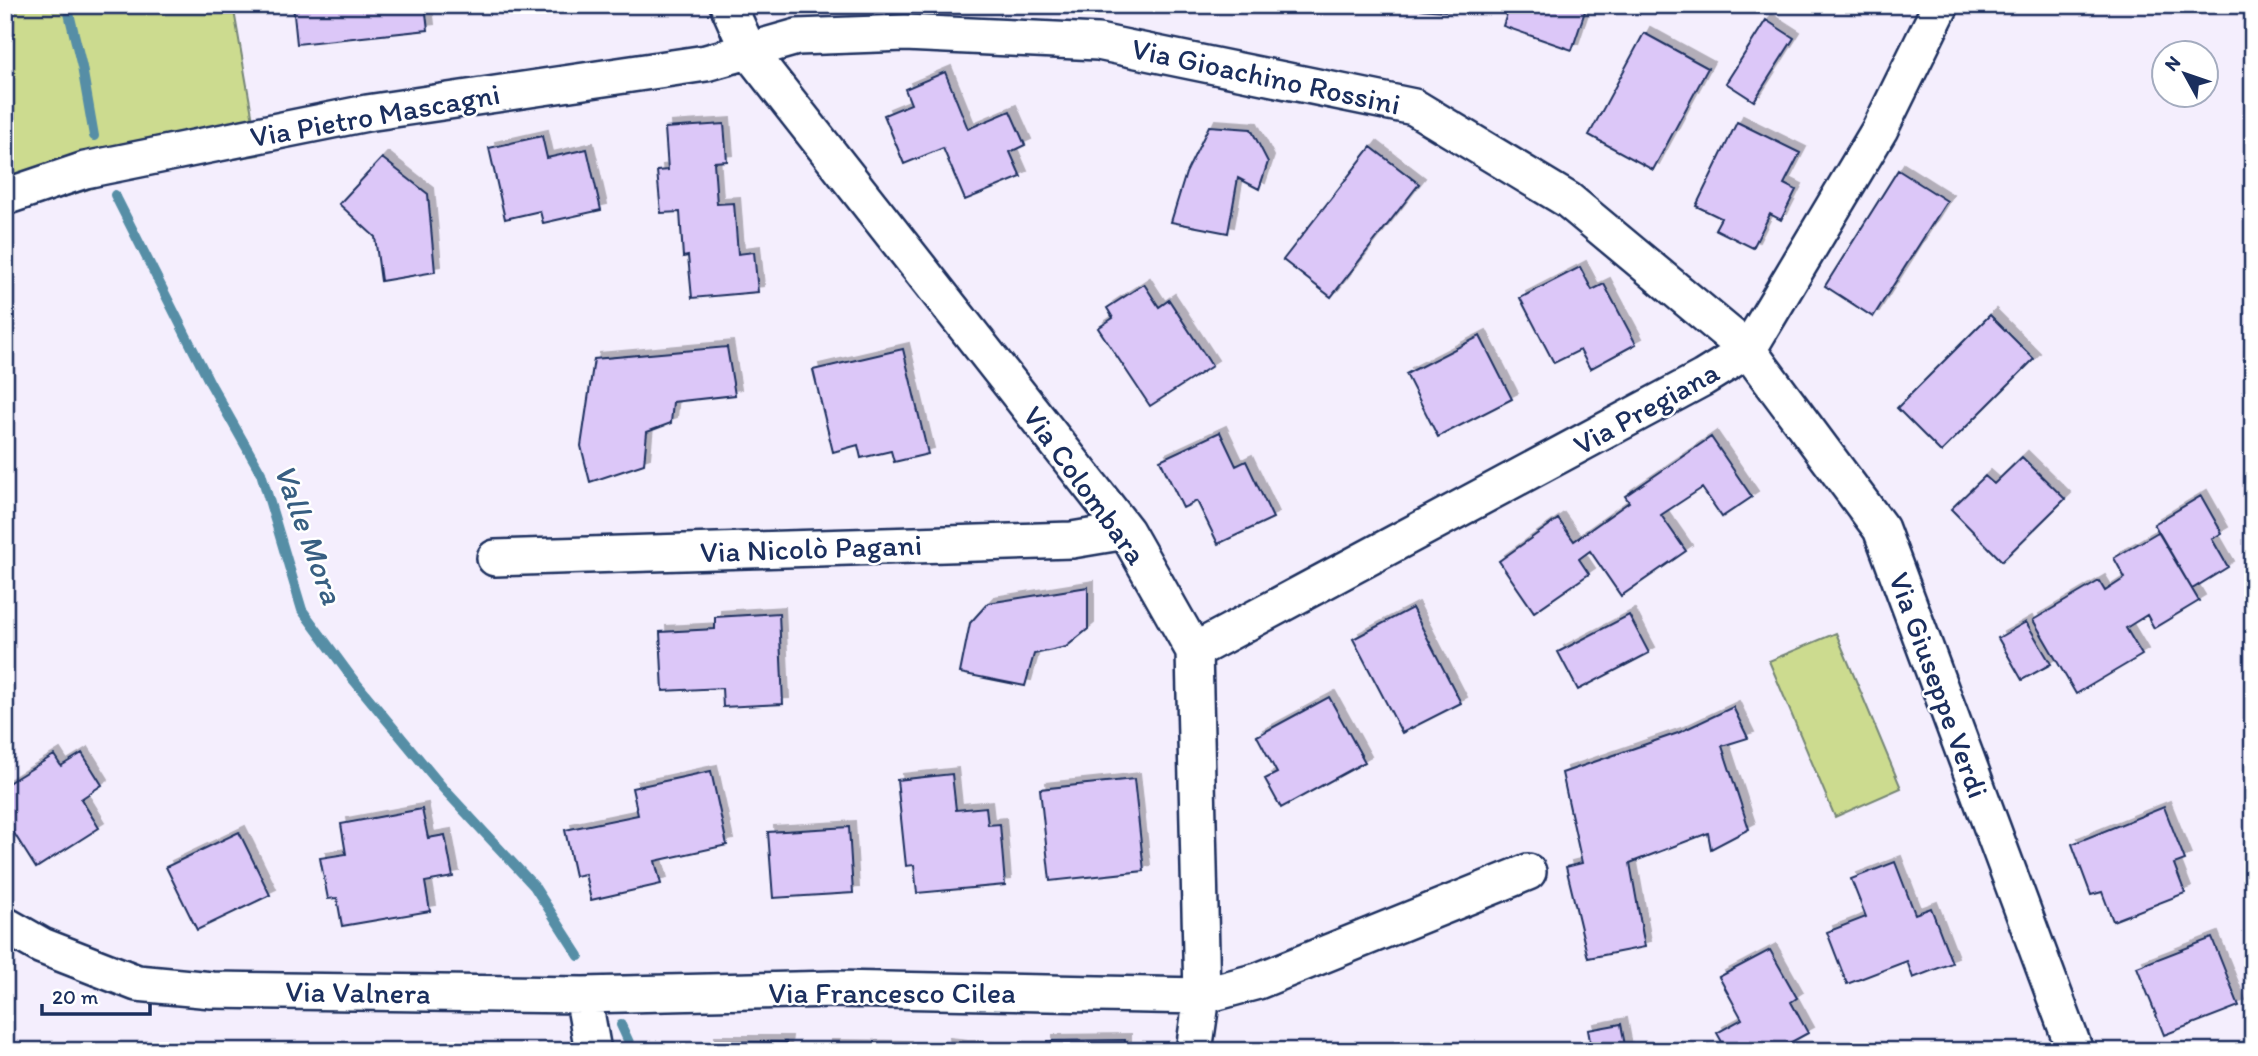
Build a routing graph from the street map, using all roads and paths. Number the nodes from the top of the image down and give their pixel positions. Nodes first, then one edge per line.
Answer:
1 (728, 5) edge
2 (1941, 5) edge
3 (748, 50) junction
4 (5, 197) edge
5 (1748, 350) junction
6 (1126, 531) junction
7 (495, 558) dead end
8 (1194, 651) junction
9 (1528, 872) dead end
10 (5, 925) edge
11 (583, 995) junction
12 (1202, 996) junction
13 (593, 1051) edge
14 (1194, 1051) edge
15 (2074, 1051) edge

1 - 3 street, Via Colombara
2 - 5 street, Via Pregiana
3 - 4 street, Via Pietro Mascagni
3 - 5 street, Via Gioachino Rossini
3 - 6 street, Via Colombara
5 - 8 street, Via Pregiana
5 - 15 street, Via Giuseppe Verdi
6 - 7 street, Via Nicolò Pagani
6 - 8 street, Via Colombara
8 - 12 street, Via Colombara
9 - 12 street, Via Francesco Cilea
10 - 11 street, Via Valnera
11 - 12 street, Via Francesco Cilea
11 - 13 street
12 - 14 street, Via Colombara

